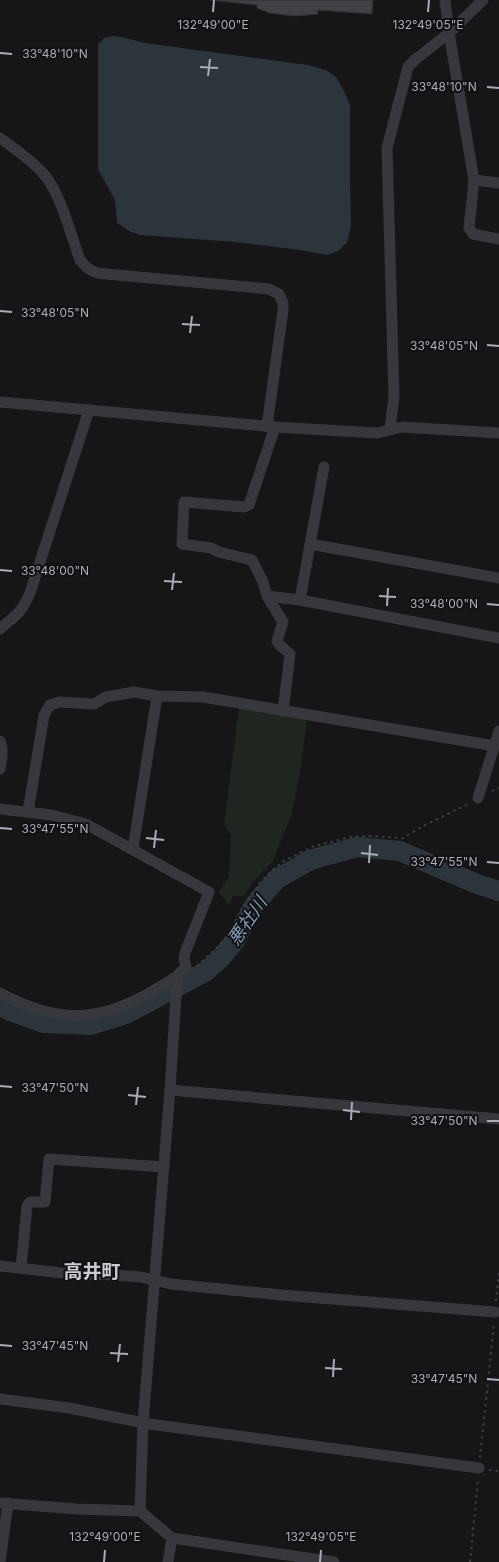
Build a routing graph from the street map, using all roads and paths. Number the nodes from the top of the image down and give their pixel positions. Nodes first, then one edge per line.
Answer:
1 (445, 0) edge
2 (483, 0) edge
3 (449, 33) junction
4 (0, 138) edge
5 (474, 180) junction
6 (499, 184) edge
7 (499, 239) edge
8 (0, 402) edge
9 (89, 410) junction
10 (271, 427) junction
11 (390, 428) junction
12 (499, 433) edge
13 (324, 467) dead end
14 (310, 544) junction
15 (499, 578) edge
16 (267, 596) junction
17 (300, 600) junction
18 (0, 629) edge
19 (499, 638) edge
20 (157, 696) junction
21 (283, 711) junction
22 (499, 731) edge
23 (0, 741) edge
24 (494, 746) junction
25 (0, 769) edge
26 (499, 788) edge
27 (478, 798) junction
28 (0, 809) edge
29 (28, 812) junction
30 (133, 849) junction
31 (186, 967) junction
32 (177, 978) junction
33 (0, 993) edge
34 (170, 1090) junction
35 (499, 1118) edge
36 (164, 1167) junction
37 (0, 1266) edge
38 (21, 1268) junction
39 (499, 1271) edge
40 (155, 1280) junction
41 (495, 1312) junction
42 (0, 1399) edge
43 (143, 1423) junction
44 (479, 1468) junction
45 (4, 1503) edge
46 (140, 1511) junction
47 (172, 1538) junction
48 (0, 1562) edge
49 (168, 1562) edge
50 (334, 1562) edge
51 (470, 1562) edge

1 - 3 street
2 - 3 street
3 - 5 street
3 - 11 street
4 - 10 street
5 - 6 street
5 - 7 street
8 - 9 street
9 - 10 street
9 - 18 street
10 - 11 street
10 - 16 street
11 - 12 street
13 - 14 street
14 - 15 street
14 - 17 street
16 - 17 street
16 - 21 street
17 - 19 street
20 - 21 street
20 - 29 street
20 - 30 street
21 - 24 street
22 - 24 street
23 - 25 street
24 - 27 street
26 - 27 path
27 - 31 path
28 - 29 street
29 - 30 street
30 - 31 street
31 - 32 street
32 - 33 street
32 - 34 street
34 - 35 street
34 - 36 street
36 - 38 street
36 - 40 street
37 - 38 street
38 - 40 street
39 - 41 path
40 - 41 street
40 - 43 street
41 - 44 path
42 - 43 street
43 - 44 street
43 - 46 street
44 - 51 path
45 - 46 street
45 - 48 street
46 - 47 street
47 - 49 street
47 - 50 street

